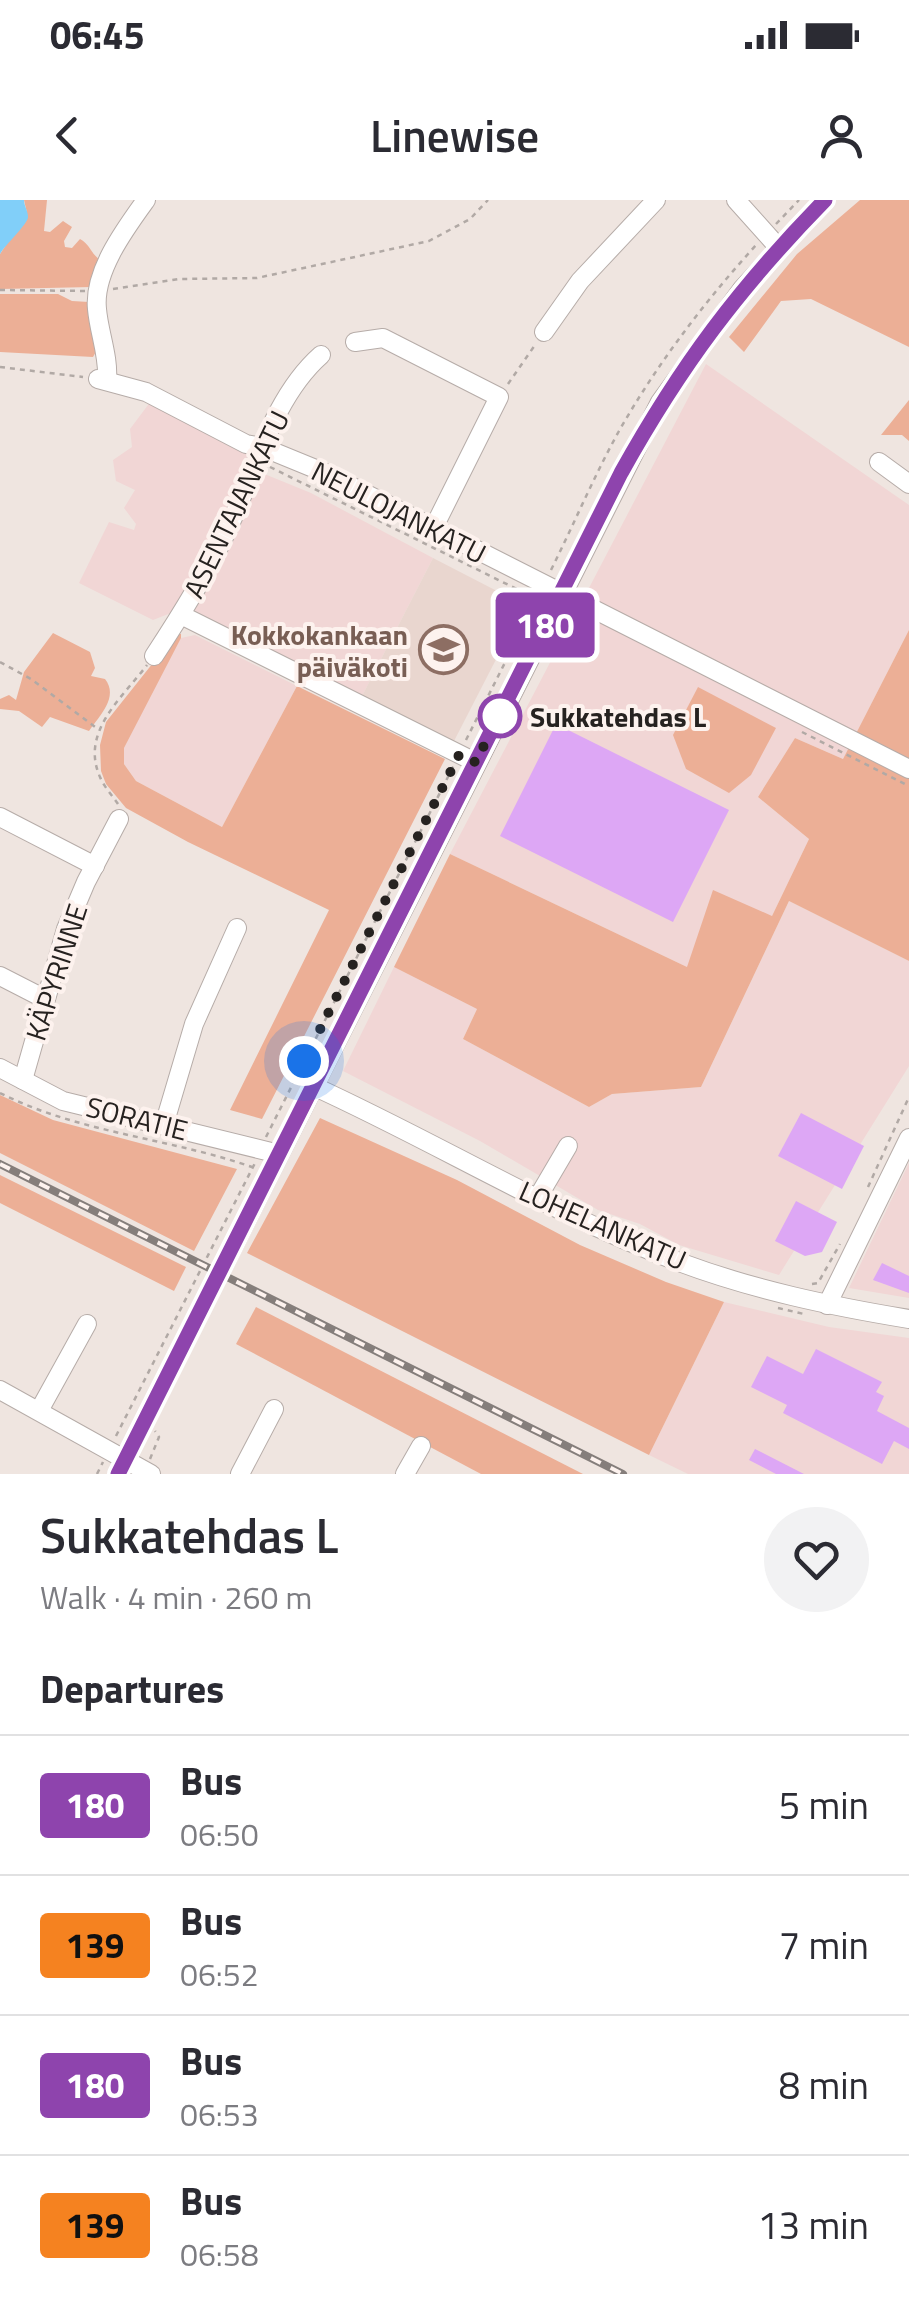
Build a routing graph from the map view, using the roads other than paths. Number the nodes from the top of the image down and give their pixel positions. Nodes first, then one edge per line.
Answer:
1 (146, 200) edge
2 (656, 200) edge
3 (736, 200) edge
4 (825, 200) edge
5 (772, 241) junction
6 (544, 332) road end
7 (355, 342) dead end
8 (321, 355) dead end
9 (258, 454) junction
10 (879, 462) dead end
11 (909, 484) edge
12 (432, 529) junction
13 (549, 596) junction
14 (181, 615) junction
15 (154, 656) road end
16 (467, 759) junction
17 (909, 769) edge
18 (0, 817) edge
19 (119, 818) road end
20 (95, 866) junction
21 (236, 928) dead end
22 (0, 976) edge
23 (44, 999) junction
24 (0, 1068) edge
25 (23, 1080) junction
26 (313, 1086) junction
27 (164, 1125) junction
28 (909, 1138) edge
29 (568, 1146) dead end
30 (279, 1154) junction
31 (538, 1196) junction
32 (827, 1305) junction
33 (909, 1319) edge
34 (87, 1324) dead end
35 (0, 1390) edge
36 (274, 1408) dead end
37 (40, 1409) junction
38 (421, 1446) dead end
39 (118, 1460) edge
40 (152, 1474) edge
41 (240, 1474) edge
42 (406, 1474) edge

1 - 9 street, NEULOJANKATU
2 - 6 street
3 - 5 street
4 - 5 street
5 - 13 street
7 - 12 street
8 - 9 street, ASENTAJANKATU
9 - 12 street, NEULOJANKATU
9 - 14 street, ASENTAJANKATU
10 - 11 street
12 - 13 street, NEULOJANKATU
13 - 16 street
13 - 17 street, NEULOJANKATU
14 - 15 street, ASENTAJANKATU
14 - 16 street
16 - 26 street
18 - 20 street
19 - 20 street, KÄPYRINNE
20 - 23 street, KÄPYRINNE
21 - 27 street
22 - 23 street
23 - 25 street, KÄPYRINNE
24 - 25 street, SORATIE
25 - 27 street, SORATIE
26 - 30 street
26 - 31 street, LOHELANKATU
27 - 30 street, SORATIE
28 - 32 street
29 - 31 street
30 - 39 street
31 - 32 street, LOHELANKATU
32 - 33 street, LOHELANKATU
34 - 37 street
35 - 37 street
36 - 41 street
37 - 39 street
38 - 42 street
39 - 40 street

